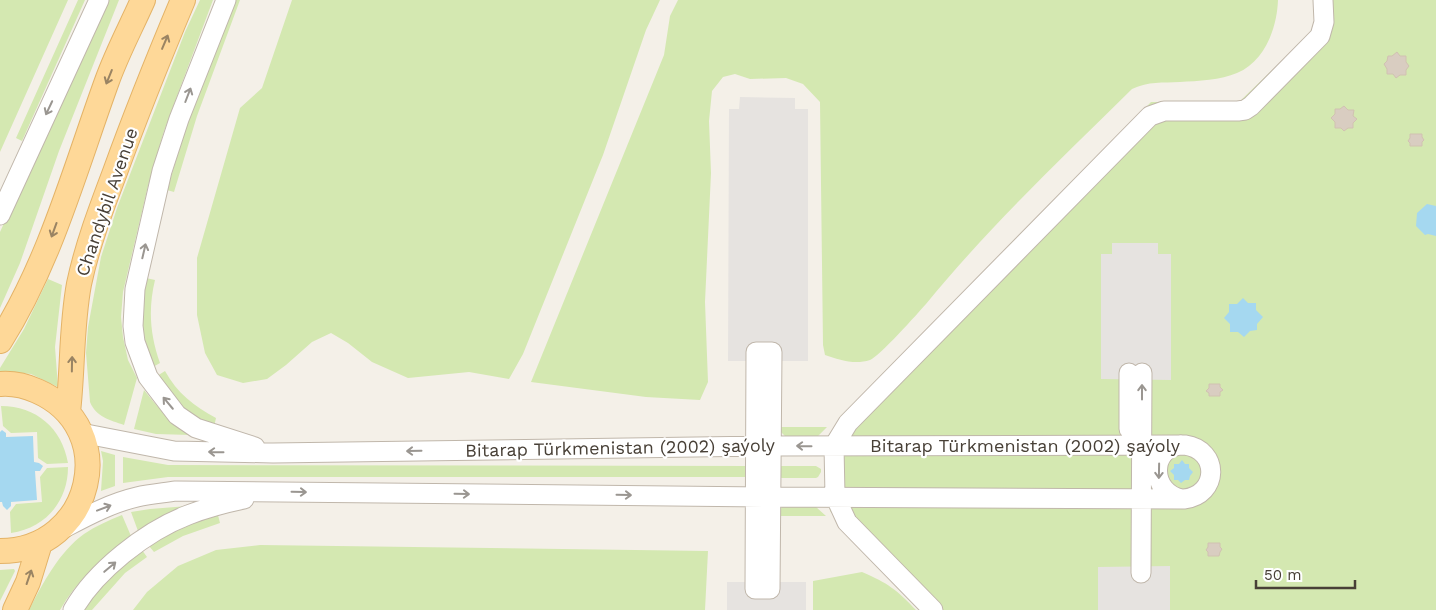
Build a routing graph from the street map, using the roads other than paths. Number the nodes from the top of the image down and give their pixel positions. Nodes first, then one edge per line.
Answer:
1 (99, 0) edge
2 (143, 0) edge
3 (184, 0) edge
4 (226, 0) edge
5 (1323, 0) edge
6 (0, 215) edge
7 (0, 341) edge
8 (1135, 373) dead end
9 (0, 384) edge
10 (68, 412) junction
11 (81, 433) junction
12 (1185, 445) junction
13 (764, 446) junction
14 (834, 446) junction
15 (1136, 446) junction
16 (273, 453) junction
17 (272, 492) junction
18 (834, 496) junction
19 (763, 497) junction
20 (1136, 499) junction
21 (1184, 499) junction
22 (60, 530) junction
23 (40, 544) junction
24 (0, 551) edge
25 (1136, 573) dead end
26 (75, 606) edge
27 (15, 610) edge
28 (933, 610) edge

1 -> 6 street
2 -> 7 main road
10 -> 3 main road, Chandybil Avenue
16 -> 4 street
5 - 14 street
8 - 15 street
9 - 10 main road
10 - 11 main road
16 -> 11 street, Bitarap Türkmenistan (2002) şaýoly
11 - 22 main road
12 - 15 street, Bitarap Türkmenistan (2002) şaýoly
12 - 21 street, Bitarap Türkmenistan (2002) şaýoly
12 -> 21 street
14 -> 13 street, Bitarap Türkmenistan (2002) şaýoly
13 -> 16 street, Bitarap Türkmenistan (2002) şaýoly
13 - 19 street
14 - 15 street, Bitarap Türkmenistan (2002) şaýoly
14 - 18 street
15 - 20 street
17 -> 19 street, Bitarap Türkmenistan (2002) şaýoly
22 -> 17 street, Bitarap Türkmenistan (2002) şaýoly
26 -> 17 street, Bitarap Türkmenistan (2002) şaýoly
18 - 19 street, Bitarap Türkmenistan (2002) şaýoly
18 - 20 street, Bitarap Türkmenistan (2002) şaýoly
18 - 28 street
20 - 21 street, Bitarap Türkmenistan (2002) şaýoly
20 - 25 street
22 - 23 main road
23 - 24 main road
27 -> 23 main road

